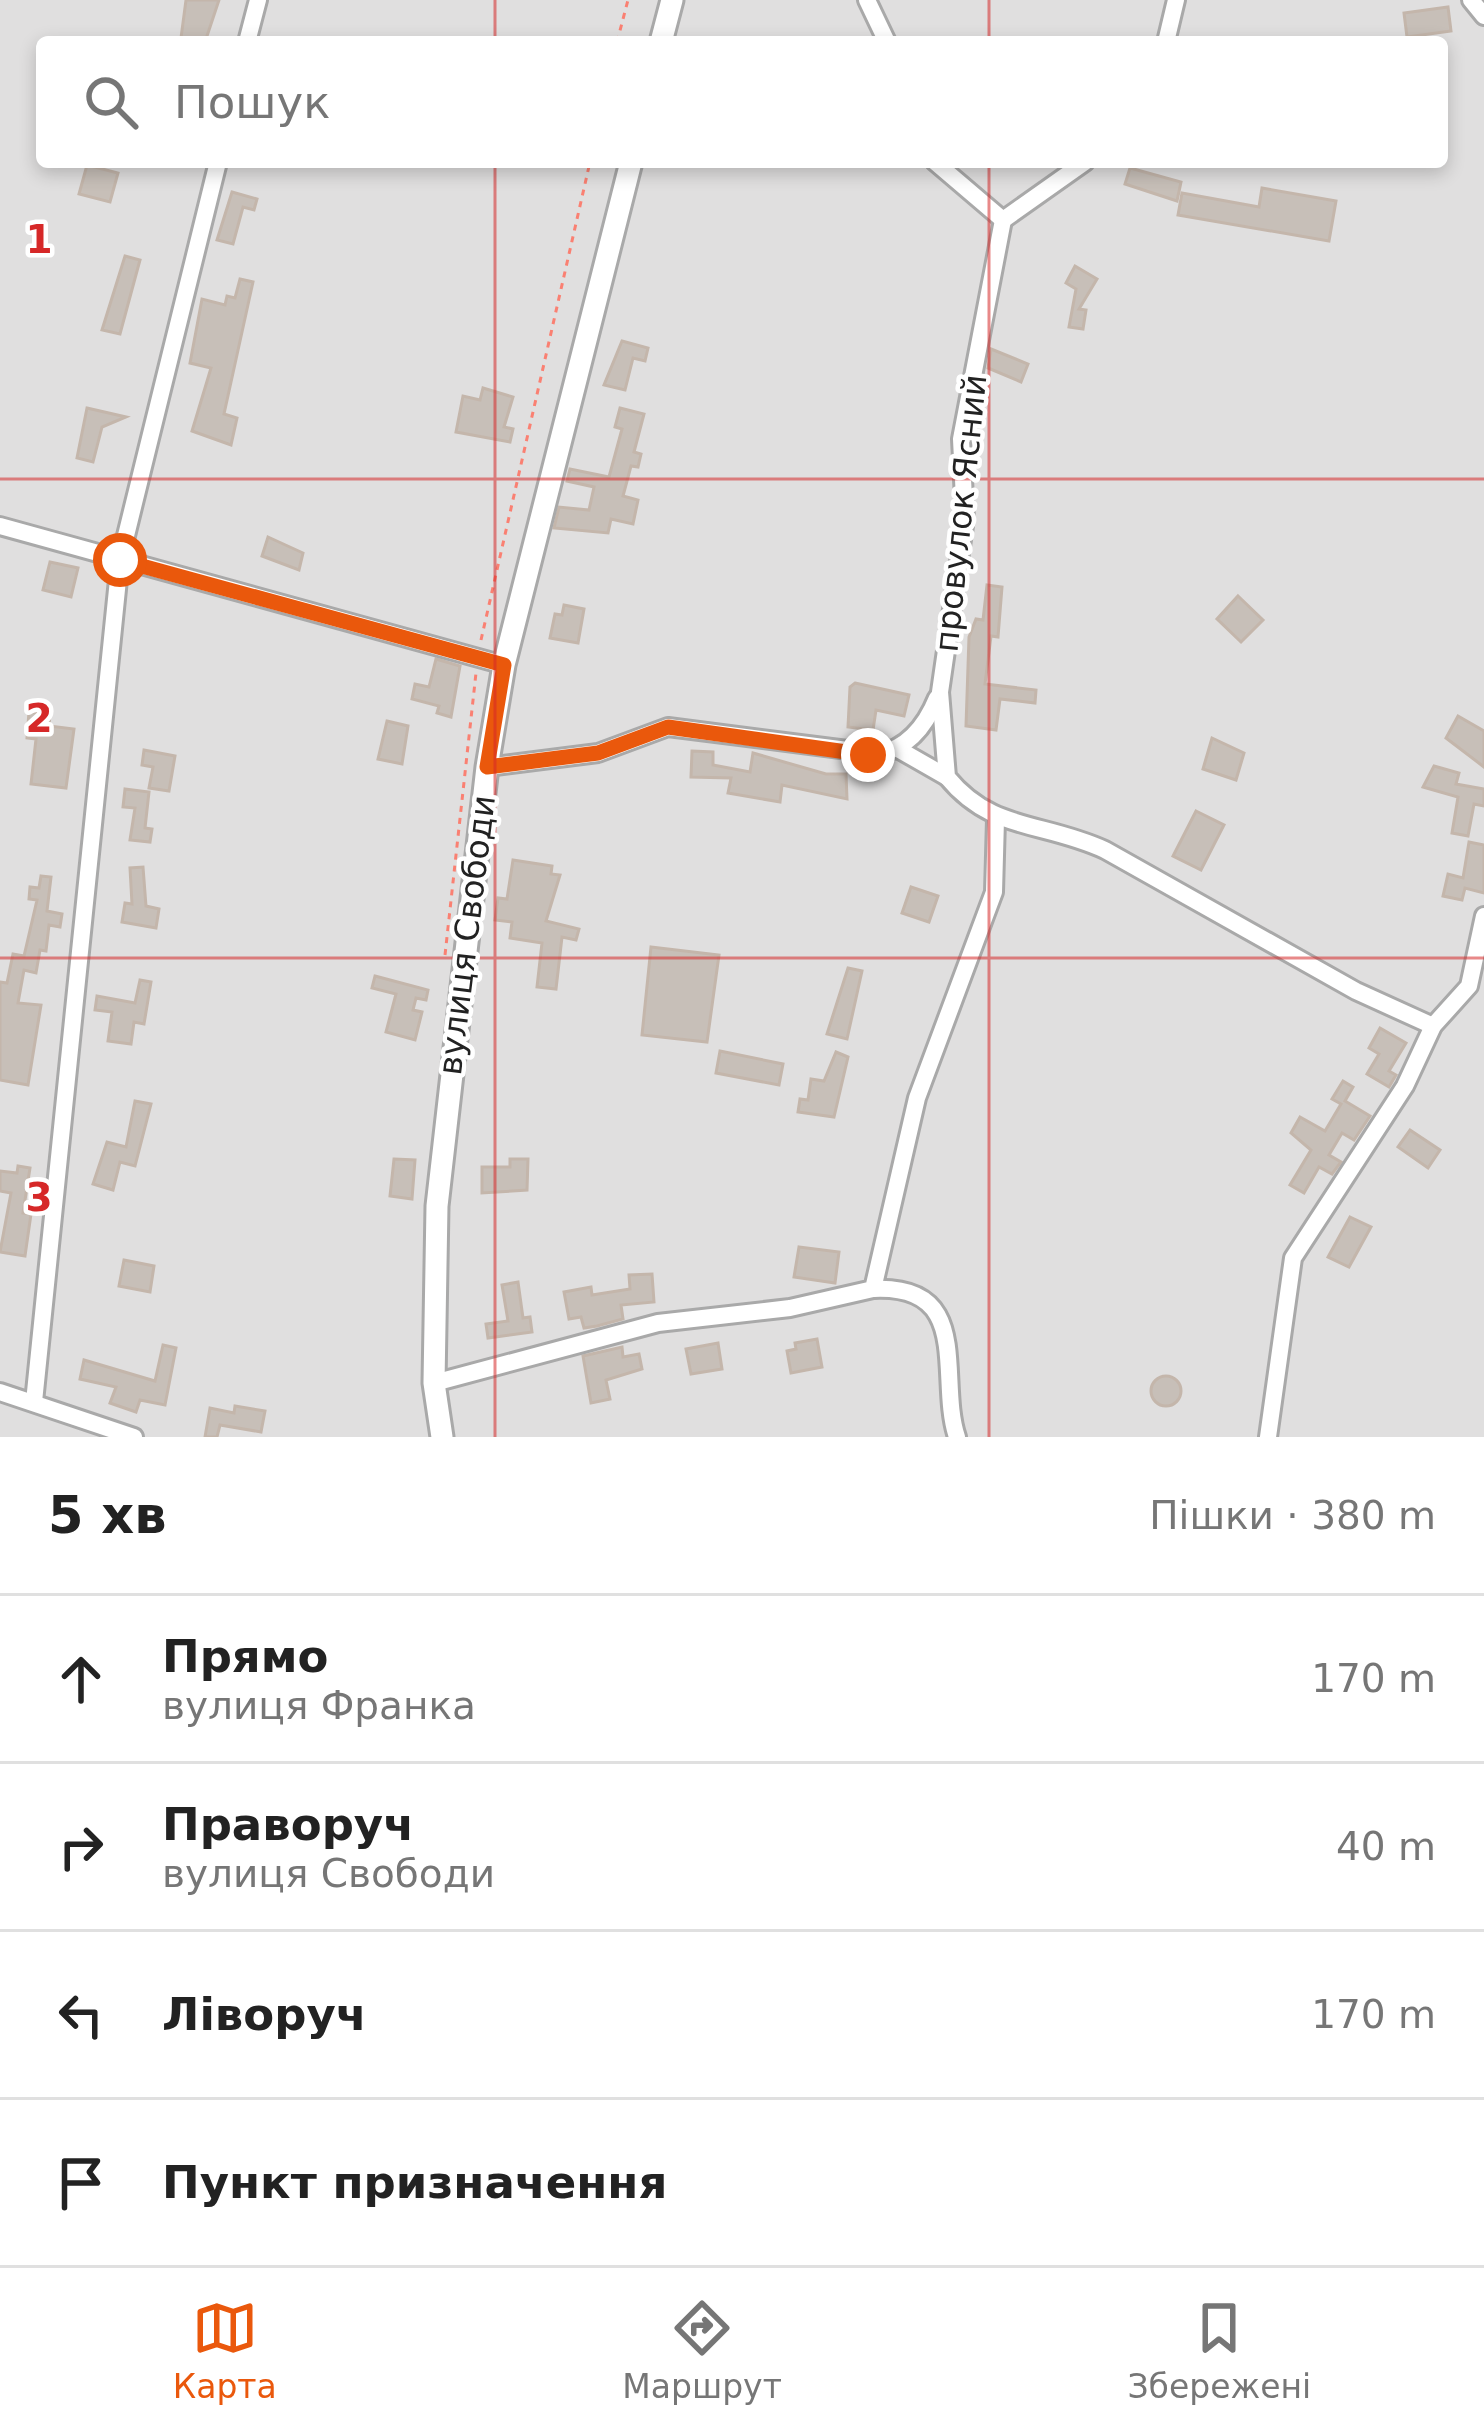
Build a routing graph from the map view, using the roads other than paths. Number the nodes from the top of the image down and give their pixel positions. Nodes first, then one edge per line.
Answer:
1 (258, 0) edge
2 (672, 0) edge
3 (867, 0) edge
4 (1175, 0) edge
5 (1471, 0) edge
6 (1484, 16) edge
7 (249, 36) edge
8 (663, 36) edge
9 (884, 36) edge
10 (1167, 36) edge
11 (217, 168) edge
12 (629, 168) edge
13 (942, 168) edge
14 (1076, 168) edge
15 (1003, 220) junction
16 (0, 526) edge
17 (120, 560) junction
18 (504, 665) junction
19 (940, 692) junction
20 (898, 749) junction
21 (487, 767) junction
22 (947, 777) junction
23 (996, 819) junction
24 (1484, 916) edge
25 (1477, 988) edge
26 (1432, 1026) junction
27 (873, 1289) junction
28 (434, 1383) junction
29 (0, 1392) edge
30 (34, 1402) junction
31 (134, 1437) edge
32 (442, 1437) edge
33 (956, 1437) edge
34 (1268, 1437) edge

1 - 7 street
2 - 8 street
3 - 9 street
4 - 10 street
5 - 6 street
11 - 17 street
12 - 18 street, вулиця Свободи
13 - 15 street
14 - 15 street
15 - 19 street, провулок Ясний
16 - 17 street
17 - 18 street
17 - 30 street
18 - 21 street, вулиця Свободи
19 - 20 street
19 - 22 street, провулок Ясний
20 - 21 street
20 - 22 street
21 - 28 street, вулиця Свободи
22 - 23 street
23 - 26 street
23 - 27 street
24 - 25 street
25 - 26 street
26 - 34 street
27 - 28 street
27 - 33 street
28 - 32 street, вулиця Свободи
29 - 30 street
30 - 31 street

